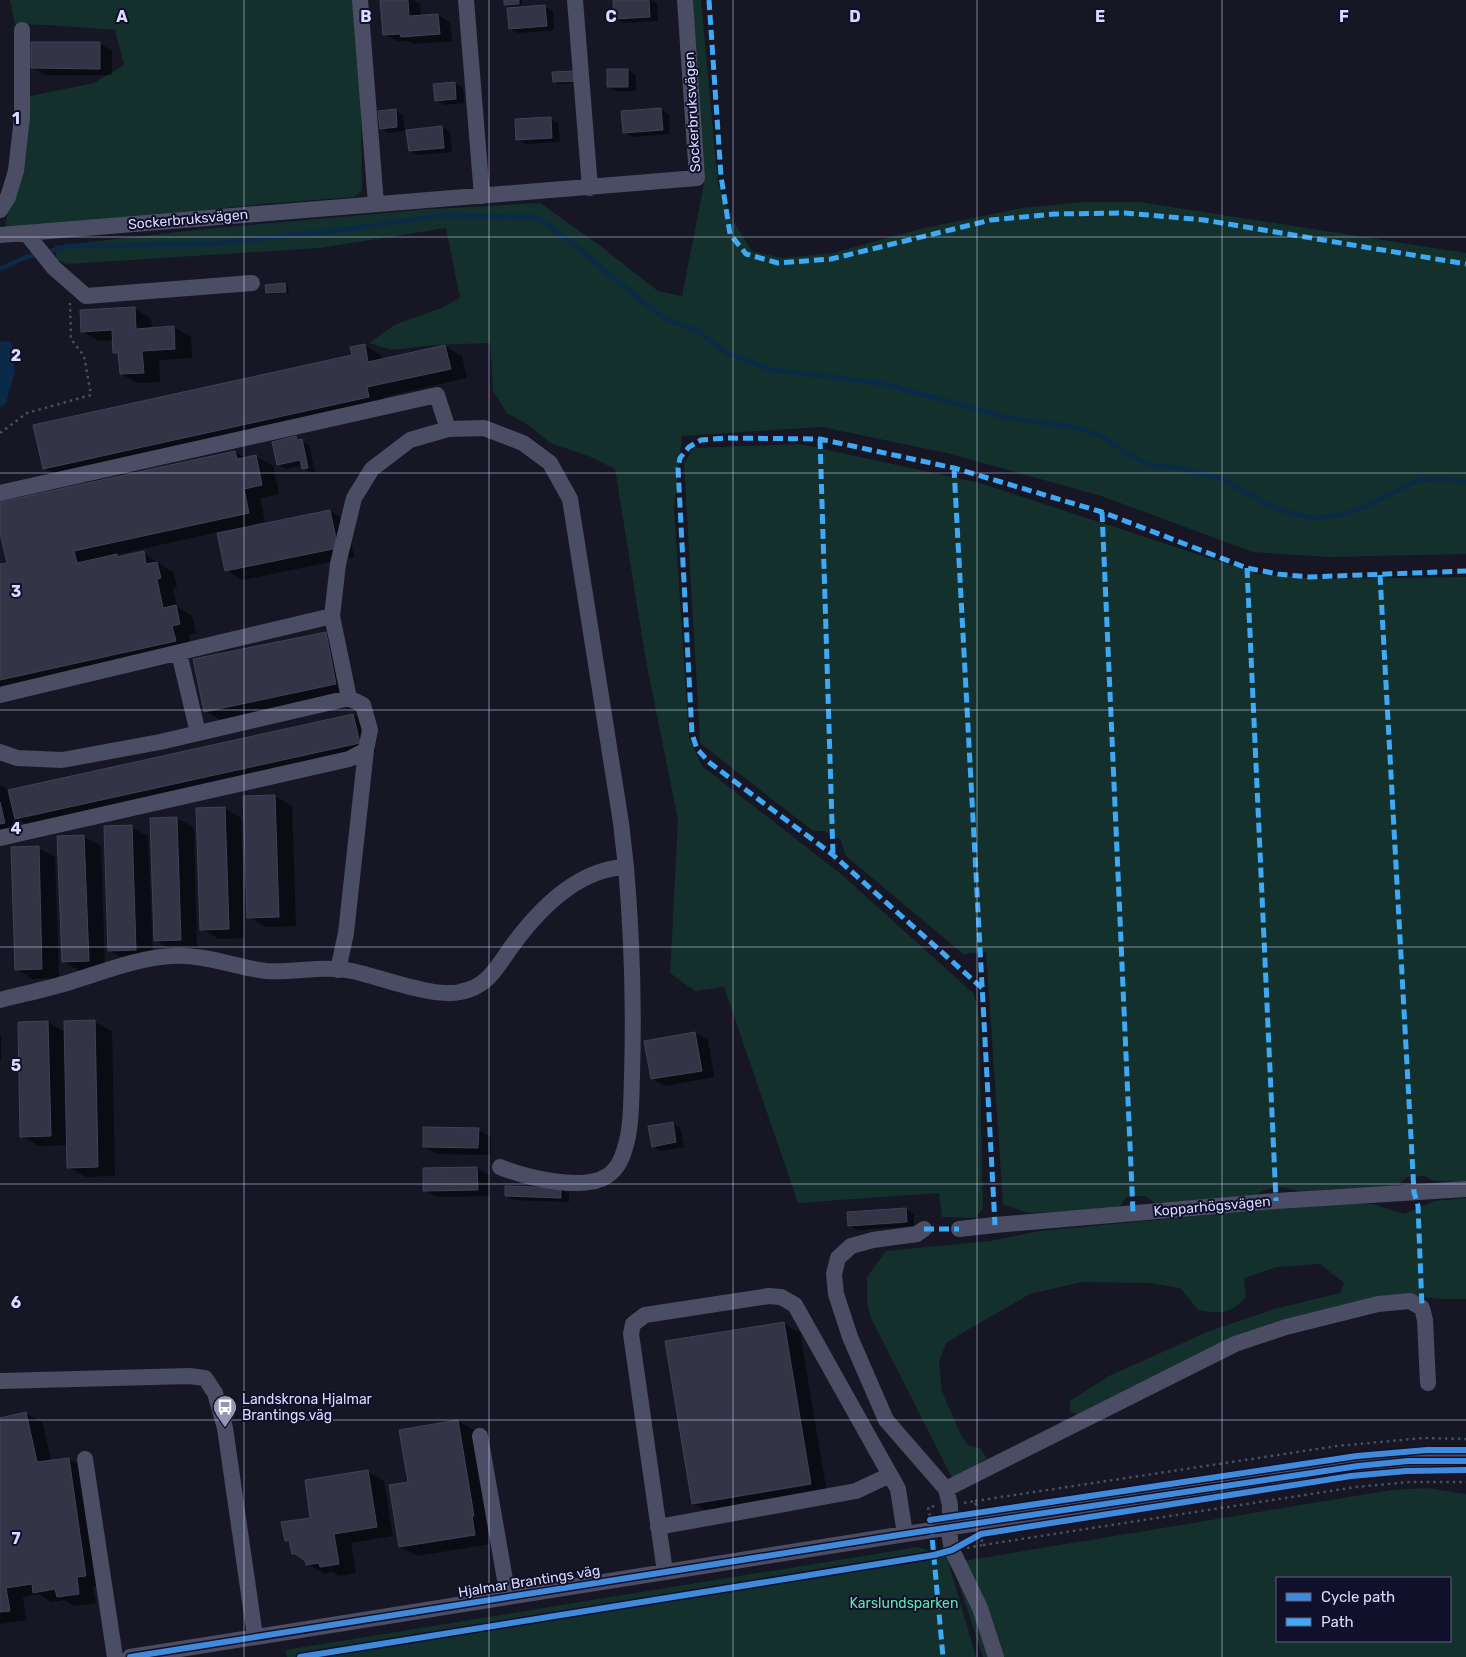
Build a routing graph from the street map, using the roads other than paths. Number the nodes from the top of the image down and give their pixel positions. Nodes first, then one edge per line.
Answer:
1 (360, 0) edge
2 (466, 0) edge
3 (575, 0) edge
4 (685, 0) edge
5 (22, 30) dead end
6 (590, 188) junction
7 (482, 196) junction
8 (376, 204) junction
9 (0, 210) edge
10 (0, 235) edge
11 (30, 238) junction
12 (252, 283) dead end
13 (448, 429) junction
14 (0, 493) edge
15 (332, 616) junction
16 (179, 652) junction
17 (0, 695) edge
18 (349, 698) junction
19 (198, 733) junction
20 (366, 750) junction
21 (0, 752) edge
22 (0, 838) edge
23 (626, 867) junction
24 (338, 970) junction
25 (0, 1000) edge
26 (500, 1167) dead end
27 (1466, 1189) edge
28 (924, 1229) dead end
29 (959, 1229) dead end
30 (0, 1381) edge
31 (1428, 1383) dead end
32 (480, 1436) dead end
33 (86, 1459) dead end
34 (1466, 1460) edge
35 (890, 1475) junction
36 (946, 1489) junction
37 (950, 1523) junction
38 (658, 1527) junction
39 (905, 1534) junction
40 (665, 1572) junction
41 (508, 1597) junction
42 (255, 1636) junction
43 (115, 1657) edge
44 (130, 1657) edge
45 (996, 1657) edge

1 - 8 street
2 - 7 street
3 - 6 street
4 - 6 street, Sockerbruksvägen
5 - 9 street
6 - 7 street, Sockerbruksvägen
7 - 8 street, Sockerbruksvägen
8 - 11 street, Sockerbruksvägen
10 - 11 street, Sockerbruksvägen
11 - 12 street
13 - 14 street
13 - 15 street
13 - 23 street
15 - 16 street
15 - 18 street
16 - 17 street
16 - 19 street
18 - 19 street
18 - 20 street
19 - 21 street
20 - 22 street
20 - 24 street
23 - 24 street
23 - 26 street
24 - 25 street
27 - 29 street, Kopparhögsvägen
28 - 36 street
30 - 42 street
31 - 36 street
32 - 41 street
33 - 43 street
34 - 37 street, Hjalmar Brantings väg
35 - 38 street
35 - 38 street
35 - 39 street
36 - 37 street
37 - 39 street, Hjalmar Brantings väg
37 - 45 street
38 - 40 street
39 - 40 street, Hjalmar Brantings väg
40 - 41 street, Hjalmar Brantings väg
41 - 42 street, Hjalmar Brantings väg
42 - 44 street, Hjalmar Brantings väg

